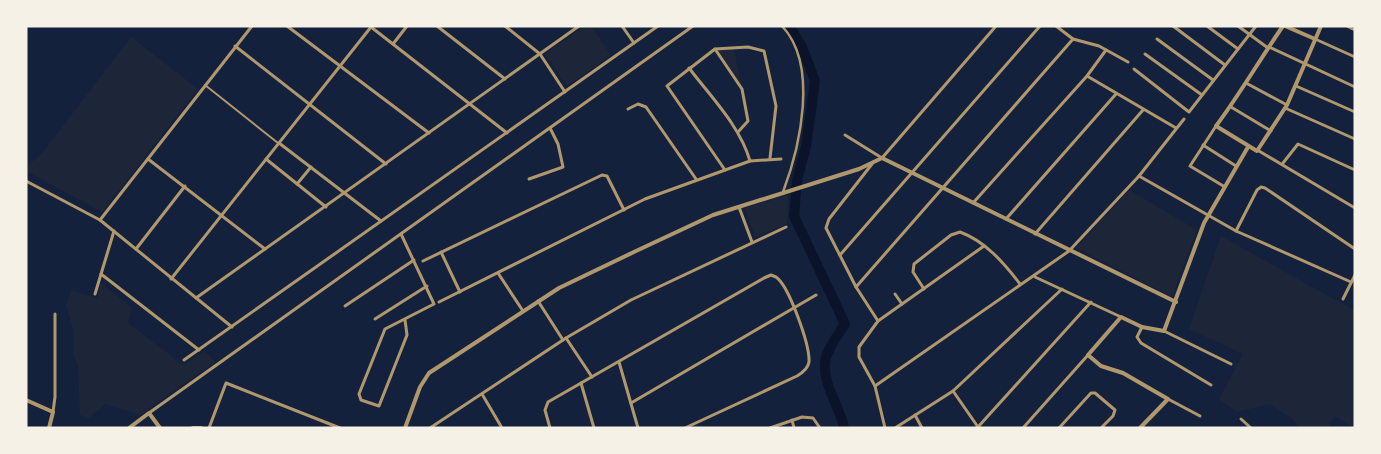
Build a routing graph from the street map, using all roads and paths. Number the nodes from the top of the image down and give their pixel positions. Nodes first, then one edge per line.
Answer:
1 (252, 26) edge
2 (286, 26) edge
3 (407, 26) edge
4 (437, 26) edge
5 (505, 26) edge
6 (622, 26) edge
7 (658, 26) edge
8 (693, 26) edge
9 (782, 26) edge
10 (996, 26) edge
11 (1040, 26) edge
12 (1056, 26) edge
13 (1173, 26) edge
14 (1207, 26) edge
15 (1238, 26) edge
16 (1256, 26) edge
17 (1284, 26) edge
18 (1321, 26) edge
19 (1347, 26) edge
20 (370, 27) edge
21 (576, 27) edge
22 (1355, 30) edge
23 (1250, 35) junction
24 (1157, 39) dead end
25 (1315, 39) junction
26 (1072, 40) junction
27 (634, 43) junction
28 (393, 44) junction
29 (235, 46) junction
30 (1268, 47) junction
31 (715, 49) junction
32 (1238, 49) junction
33 (1106, 50) junction
34 (540, 54) junction
35 (1145, 54) dead end
36 (1355, 57) edge
37 (1128, 62) dead end
38 (1305, 64) junction
39 (1225, 65) junction
40 (340, 66) junction
41 (690, 68) junction
42 (1134, 69) dead end
43 (1087, 76) junction
44 (505, 79) junction
45 (1214, 80) junction
46 (1246, 83) junction
47 (205, 85) junction
48 (1296, 86) junction
49 (1355, 87) edge
50 (566, 92) junction
51 (1116, 94) junction
52 (1202, 95) junction
53 (310, 103) junction
54 (470, 104) junction
55 (1286, 106) junction
56 (1230, 107) junction
57 (628, 109) dead end
58 (1143, 110) junction
59 (1355, 112) edge
60 (1184, 119) dead end
61 (1216, 126) junction
62 (550, 128) junction
63 (1176, 128) junction
64 (1271, 131) junction
65 (738, 132) junction
66 (429, 133) junction
67 (507, 133) junction
68 (845, 135) dead end
69 (1355, 139) edge
70 (279, 143) junction
71 (1203, 145) junction
72 (1248, 147) junction
73 (1259, 151) junction
74 (770, 158) junction
75 (882, 158) junction
76 (148, 159) junction
77 (266, 159) junction
78 (781, 159) dead end
79 (750, 161) junction
80 (1283, 163) junction
81 (386, 164) junction
82 (872, 164) junction
83 (1236, 166) junction
84 (311, 167) junction
85 (725, 170) junction
86 (1355, 170) edge
87 (911, 172) junction
88 (1139, 176) junction
89 (529, 179) dead end
90 (696, 179) junction
91 (26, 181) edge
92 (297, 184) junction
93 (185, 186) junction
94 (1225, 187) junction
95 (942, 188) junction
96 (345, 193) junction
97 (783, 193) junction
98 (973, 203) junction
99 (326, 207) junction
100 (740, 207) junction
101 (1355, 208) edge
102 (624, 210) junction
103 (222, 215) junction
104 (1208, 216) junction
105 (1005, 219) junction
106 (100, 220) junction
107 (381, 221) junction
108 (786, 226) dead end
109 (114, 231) junction
110 (1236, 231) junction
111 (401, 234) junction
112 (1035, 234) junction
113 (752, 242) junction
114 (984, 246) junction
115 (136, 249) junction
116 (265, 249) junction
117 (1355, 249) edge
118 (1069, 251) junction
119 (442, 252) junction
120 (840, 255) junction
121 (414, 260) junction
122 (423, 261) dead end
123 (498, 273) junction
124 (101, 274) junction
125 (1034, 276) junction
126 (1355, 276) edge
127 (171, 279) junction
128 (1351, 282) junction
129 (1020, 284) junction
130 (426, 286) junction
131 (856, 287) junction
132 (924, 289) junction
133 (1062, 289) junction
134 (460, 292) junction
135 (95, 294) dead end
136 (895, 294) dead end
137 (816, 295) dead end
138 (196, 298) junction
139 (1343, 299) dead end
140 (538, 301) junction
141 (439, 302) dead end
142 (1091, 302) junction
143 (1176, 302) junction
144 (902, 304) junction
145 (344, 306) dead end
146 (795, 308) junction
147 (523, 311) junction
148 (54, 314) dead end
149 (1121, 317) junction
150 (375, 319) dead end
151 (405, 320) junction
152 (878, 321) junction
153 (232, 327) junction
154 (1142, 327) junction
155 (1164, 331) junction
156 (565, 339) junction
157 (199, 350) junction
158 (1088, 355) junction
159 (184, 360) dead end
160 (619, 362) junction
161 (1231, 364) dead end
162 (592, 377) junction
163 (581, 383) junction
164 (1211, 385) dead end
165 (875, 386) junction
166 (953, 390) junction
167 (482, 394) junction
168 (1168, 398) junction
169 (26, 400) edge
170 (631, 403) junction
171 (53, 412) junction
172 (150, 413) junction
173 (915, 415) junction
174 (1200, 416) dead end
175 (1241, 419) dead end
176 (792, 420) junction
177 (978, 427) edge
178 (49, 428) edge
179 (129, 428) edge
180 (160, 428) edge
181 (193, 428) edge
182 (201, 428) edge
183 (209, 428) edge
184 (340, 428) edge
185 (405, 428) edge
186 (430, 428) edge
187 (502, 428) edge
188 (550, 428) edge
189 (594, 428) edge
190 (638, 428) edge
191 (685, 428) edge
192 (770, 428) edge
193 (794, 428) edge
194 (820, 428) edge
195 (885, 428) edge
196 (895, 428) edge
197 (922, 428) edge
198 (1023, 428) edge
199 (1059, 428) edge
200 (1101, 428) edge
201 (1140, 428) edge
202 (1251, 428) edge

1 - 29 street
2 - 40 street
3 - 28 street
4 - 44 street
5 - 34 street
6 - 27 street
7 - 27 street
8 - 62 street
9 - 97 street
10 - 75 street
11 - 87 street
12 - 26 street
13 - 39 street
14 - 32 street
15 - 23 street
16 - 23 street
17 - 25 street
17 - 30 street
18 - 25 street
19 - 22 street
20 - 28 street
20 - 40 street
21 - 34 street
23 - 30 street
23 - 32 street
24 - 45 street
25 - 36 street
25 - 38 street
26 - 33 street
26 - 95 street
27 - 50 street
28 - 54 street
29 - 47 street
29 - 53 street
30 - 38 street
30 - 46 street
31 - 41 street
31 - 65 street
31 - 74 street
32 - 39 street
33 - 37 street
33 - 43 street
34 - 44 street
34 - 50 street
35 - 52 street
38 - 48 street
38 - 49 street
39 - 45 street
40 - 53 street
40 - 66 street
41 - 65 street
41 - 85 street
42 - 52 street
43 - 51 street
43 - 98 street
44 - 54 street
45 - 52 street
46 - 55 street
46 - 56 street
47 - 70 lane
47 - 76 street
48 - 55 street
48 - 59 street
50 - 67 street
51 - 58 street
51 - 105 street
53 - 70 street
53 - 81 street
54 - 66 street
54 - 67 street
55 - 64 street
55 - 69 street
56 - 61 street
56 - 64 street
57 - 90 street
58 - 63 street
58 - 112 street
60 - 63 street
61 - 71 street
61 - 72 street
62 - 89 street
62 - 111 street
63 - 88 street
64 - 73 street
65 - 79 street
66 - 81 street
67 - 107 street
68 - 75 street
70 - 77 street
70 - 84 street
71 - 83 street
71 - 94 street
72 - 73 street
72 - 83 street
73 - 80 street
74 - 78 street
74 - 79 street
75 - 82 street
75 - 87 street
76 - 93 street
76 - 106 street
77 - 92 street
77 - 103 street
79 - 85 street
80 - 86 street
80 - 101 street
81 - 96 street
82 - 97 street
82 - 120 street
83 - 94 street
84 - 92 street
84 - 96 street
85 - 90 street
87 - 95 street
87 - 120 street
88 - 104 street
88 - 118 street
90 - 102 street
91 - 106 street
92 - 99 street
93 - 103 street
93 - 115 street
94 - 104 street
95 - 98 street
95 - 131 street
96 - 99 street
96 - 107 street
97 - 100 street
98 - 105 street
99 - 116 street
100 - 113 street
100 - 140 street
102 - 119 street
102 - 123 street
103 - 116 street
103 - 127 street
104 - 110 street
104 - 143 street
105 - 112 street
106 - 109 street
107 - 153 street
108 - 113 street
109 - 115 street
109 - 124 street
110 - 117 street
110 - 128 street
111 - 121 street
111 - 172 street
112 - 118 street
113 - 156 street
114 - 129 street
114 - 132 street
114 - 132 street
115 - 127 street
116 - 138 street
118 - 125 street
118 - 143 street
119 - 122 street
119 - 134 street
120 - 131 street
121 - 130 street
121 - 145 street
123 - 134 street
123 - 147 street
124 - 135 street
124 - 157 street
125 - 129 street
125 - 133 street
126 - 128 street
127 - 138 street
128 - 139 street
129 - 165 street
130 - 150 street
130 - 151 street
131 - 152 street
132 - 144 street
133 - 142 street
133 - 166 street
134 - 141 street
136 - 144 street
137 - 146 street
138 - 153 street
140 - 147 street
140 - 156 street
142 - 149 street
142 - 177 street
143 - 155 street
144 - 152 street
146 - 160 street
146 - 170 street
146 - 191 street
147 - 185 street
148 - 171 street
149 - 154 street
149 - 158 street
151 - 151 street
152 - 165 street
153 - 157 street
154 - 155 street
154 - 164 street
155 - 161 street
156 - 162 street
156 - 167 street
157 - 159 street
158 - 168 street
158 - 198 street
160 - 162 street
160 - 170 street
162 - 163 street
163 - 188 street
163 - 189 street
165 - 195 street
166 - 173 street
166 - 177 street
167 - 186 street
167 - 187 street
168 - 174 street
168 - 201 street
169 - 171 street
170 - 190 street
171 - 178 street
172 - 179 street
172 - 180 street
173 - 196 street
173 - 197 street
175 - 202 street
176 - 192 street
176 - 193 street
176 - 194 street
181 - 182 street
183 - 184 street
199 - 200 street

